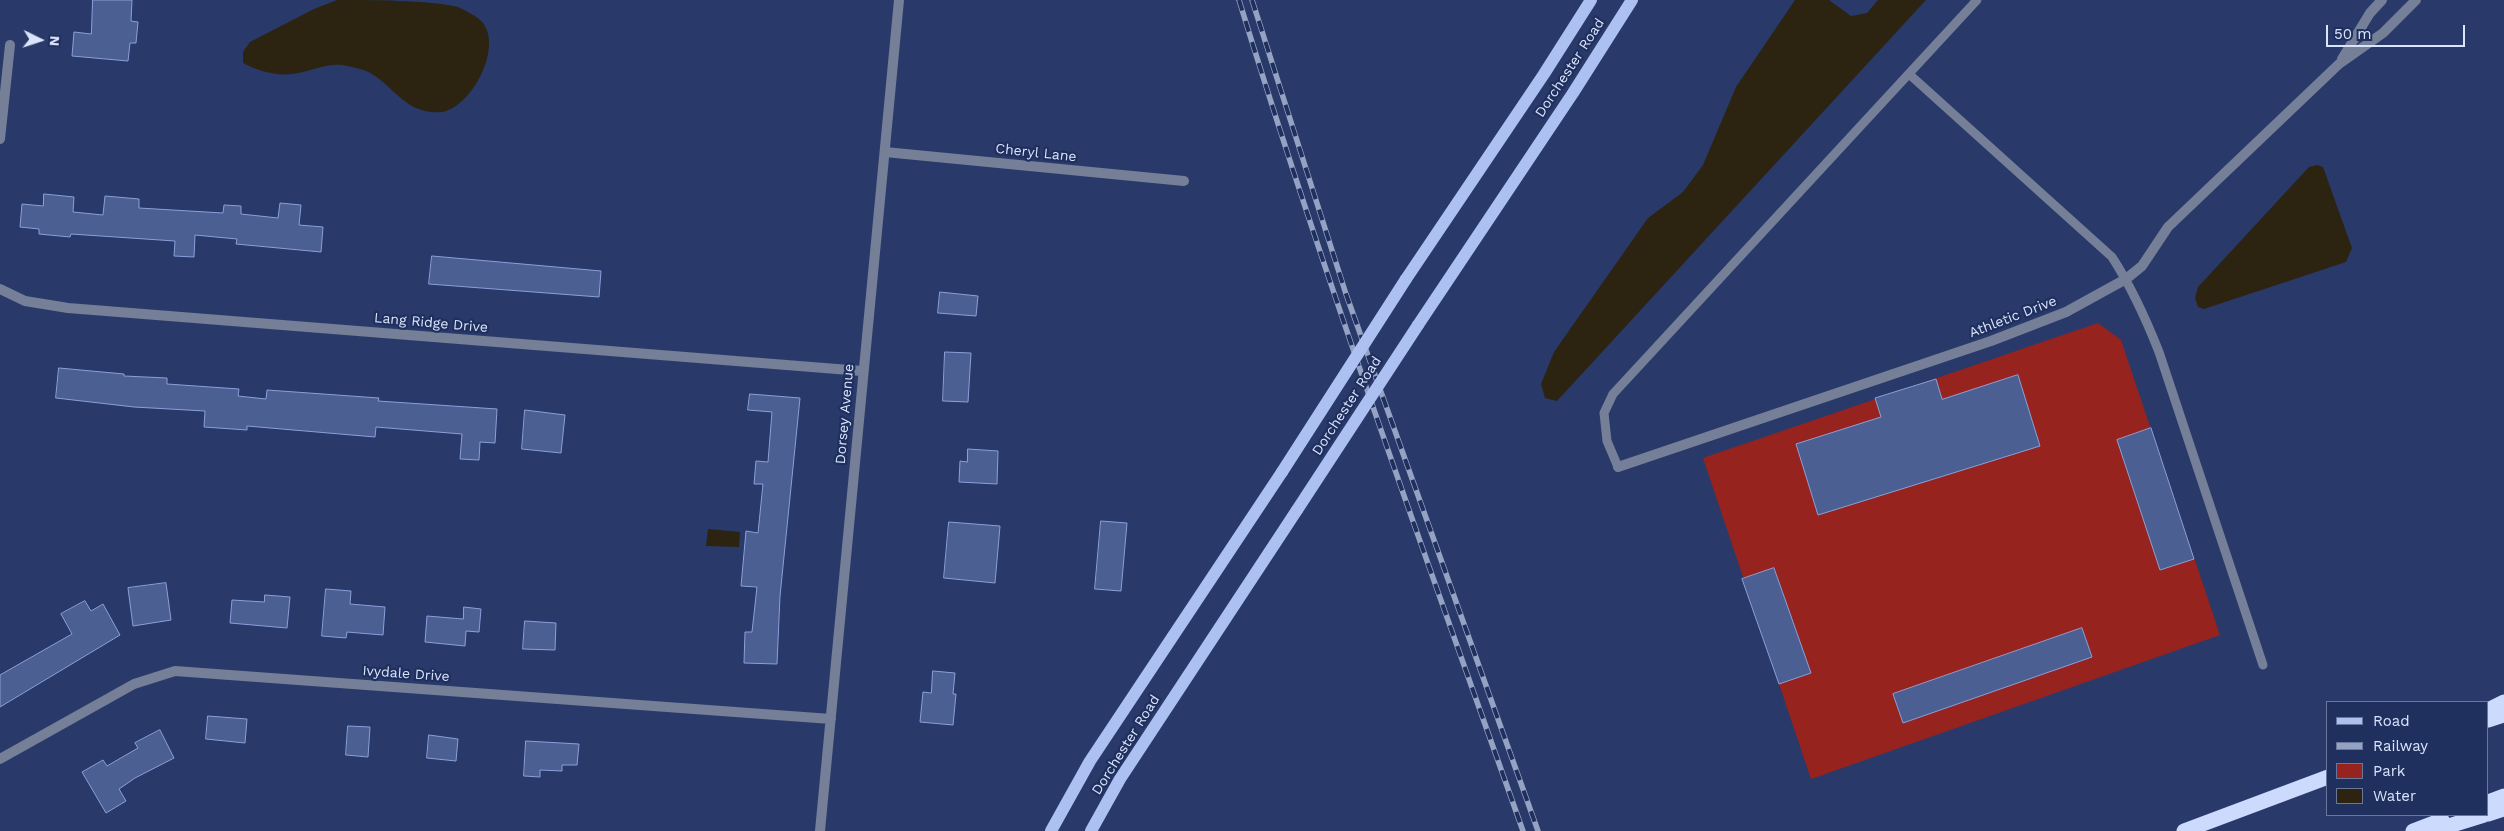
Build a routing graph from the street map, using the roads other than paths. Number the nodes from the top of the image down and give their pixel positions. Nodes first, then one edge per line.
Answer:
1 (899, 0) edge
2 (1591, 0) edge
3 (1632, 0) edge
4 (1977, 0) edge
5 (2382, 0) edge
6 (2416, 0) edge
7 (10, 45) dead end
8 (2339, 64) junction
9 (1909, 74) junction
10 (0, 140) edge
11 (885, 152) junction
12 (1184, 181) dead end
13 (2126, 279) junction
14 (0, 289) edge
15 (862, 371) junction
16 (1618, 467) joint
17 (2263, 665) dead end
18 (2504, 702) edge
19 (2489, 710) edge
20 (2504, 715) edge
21 (831, 719) junction
22 (2489, 720) edge
23 (0, 759) edge
24 (2326, 778) edge
25 (2504, 796) edge
26 (2489, 802) edge
27 (2504, 808) edge
28 (2489, 813) edge
29 (2452, 816) edge
30 (2480, 816) edge
31 (820, 831) edge
32 (1052, 831) edge
33 (1091, 831) edge
34 (2184, 831) edge
35 (2413, 831) edge
36 (2433, 831) edge

1 - 11 street, Dorsey Avenue
2 - 32 main road, Dorchester Road, bridge
3 - 33 main road, Dorchester Road, bridge
4 - 9 lane
5 - 8 street, Athletic Drive
6 - 8 street, Athletic Drive
7 - 10 street
8 - 13 street, Athletic Drive
9 - 13 lane
9 - 16 lane
11 - 12 street, Cheryl Lane
11 - 15 street, Dorsey Avenue
13 - 16 street, Athletic Drive
13 - 17 lane
14 - 15 street, Lang Ridge Drive
15 - 21 street, Dorsey Avenue
18 - 19 highway
20 - 22 highway
21 - 23 street, Ivydale Drive
21 - 31 street, Dorsey Avenue
24 - 34 highway
25 - 26 highway
27 - 28 highway
29 - 35 highway
30 - 36 highway

